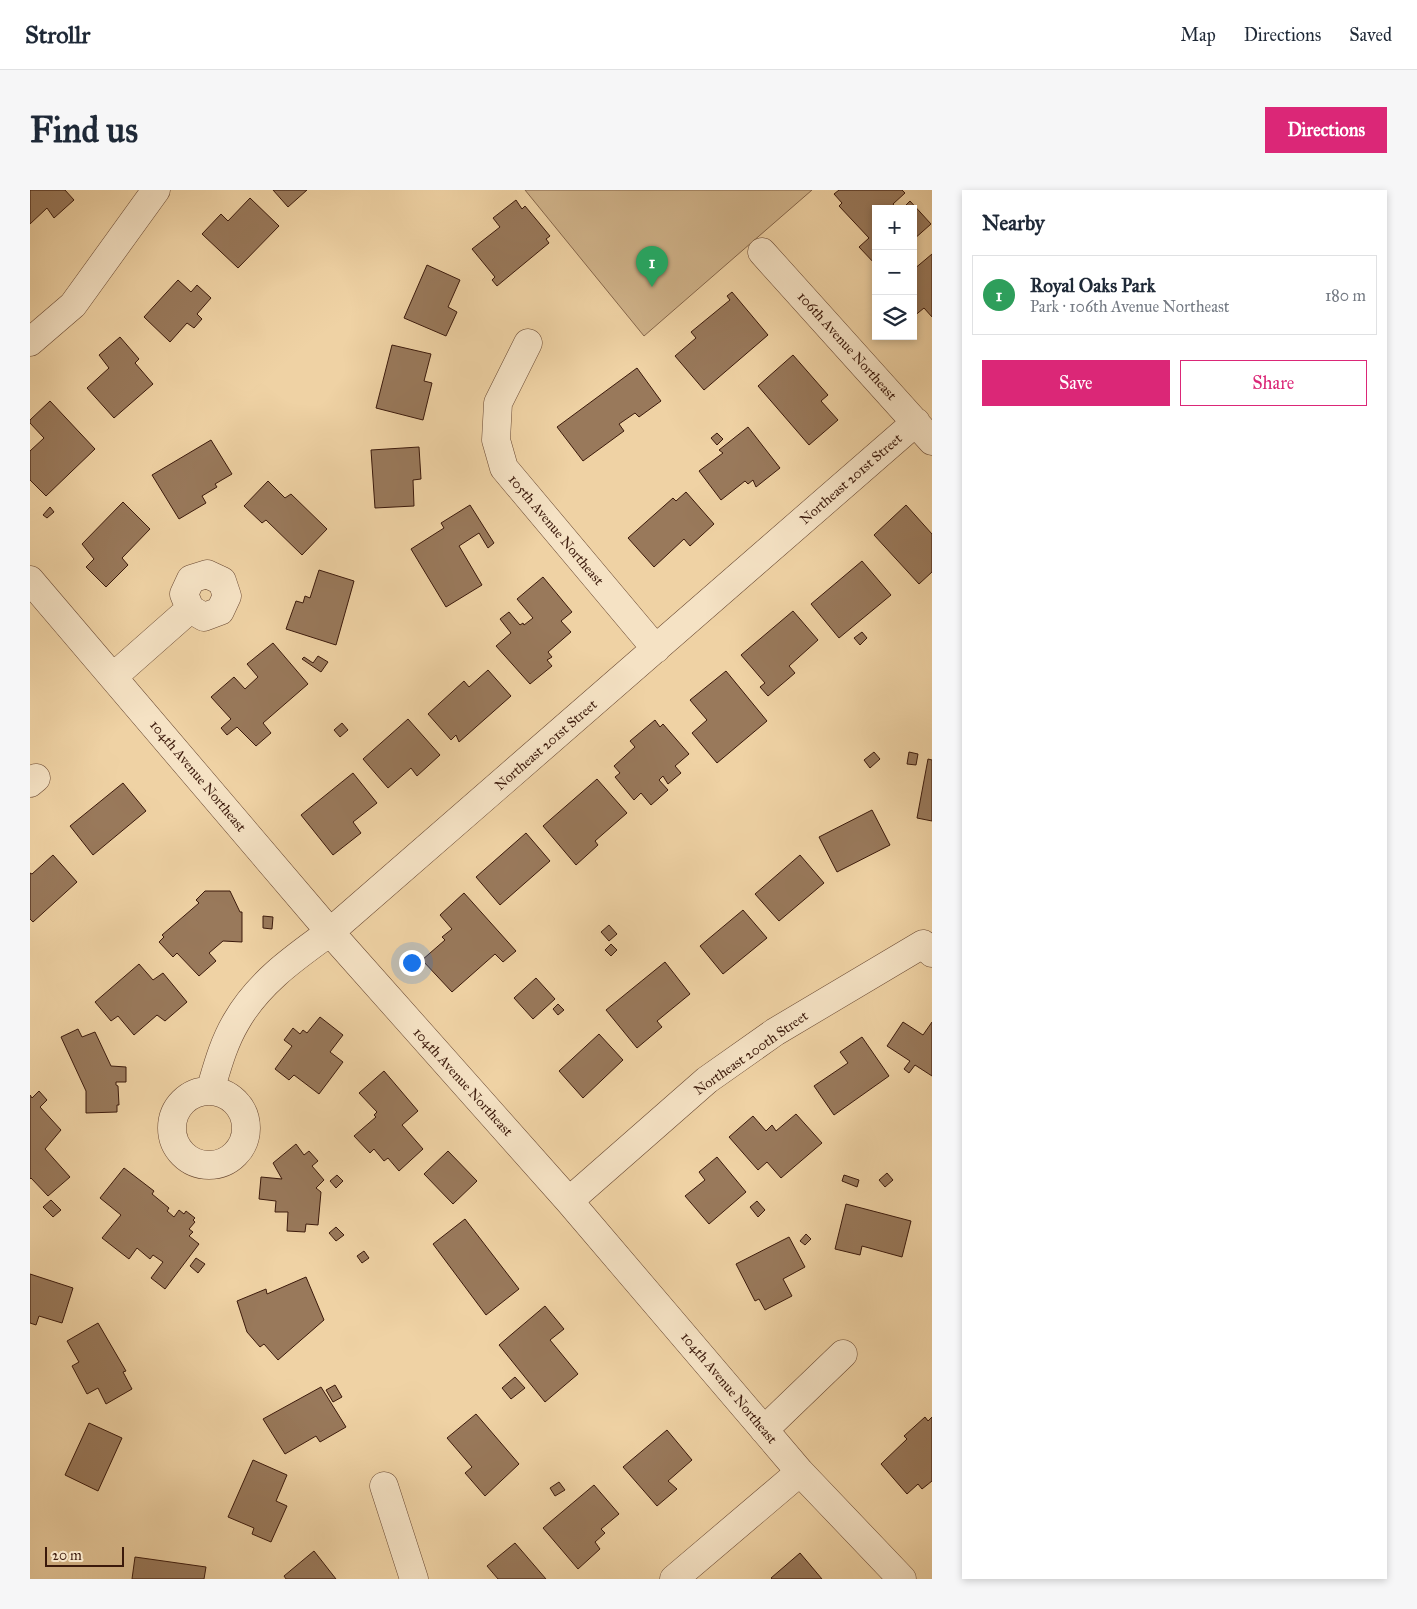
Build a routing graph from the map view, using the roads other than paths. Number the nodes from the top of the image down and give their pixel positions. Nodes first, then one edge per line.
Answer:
1 (156, 190) edge
2 (762, 252) dead end
3 (30, 342) edge
4 (528, 343) dead end
5 (924, 432) edge
6 (30, 580) edge
7 (190, 609) dead end
8 (656, 649) junction
9 (113, 677) junction
10 (330, 932) junction
11 (928, 948) edge
12 (210, 1091) dead end
13 (569, 1201) junction
14 (844, 1354) dead end
15 (764, 1430) junction
16 (800, 1472) junction
17 (384, 1486) dead end
18 (414, 1579) edge
19 (674, 1579) edge
20 (902, 1579) edge

1 - 3 street
2 - 5 street, 106th Avenue Northeast
4 - 8 street, 105th Avenue Northeast
5 - 8 street, Northeast 201st Street
6 - 9 street, 104th Avenue Northeast
7 - 9 street
8 - 10 street, Northeast 201st Street
9 - 10 street, 104th Avenue Northeast
10 - 12 street, Northeast 201st Street
10 - 13 street, 104th Avenue Northeast
11 - 13 street, Northeast 200th Street
13 - 15 street, 104th Avenue Northeast
14 - 15 street
15 - 16 street, 104th Avenue Northeast
16 - 19 street
16 - 20 street, 104th Avenue Northeast
17 - 18 street

